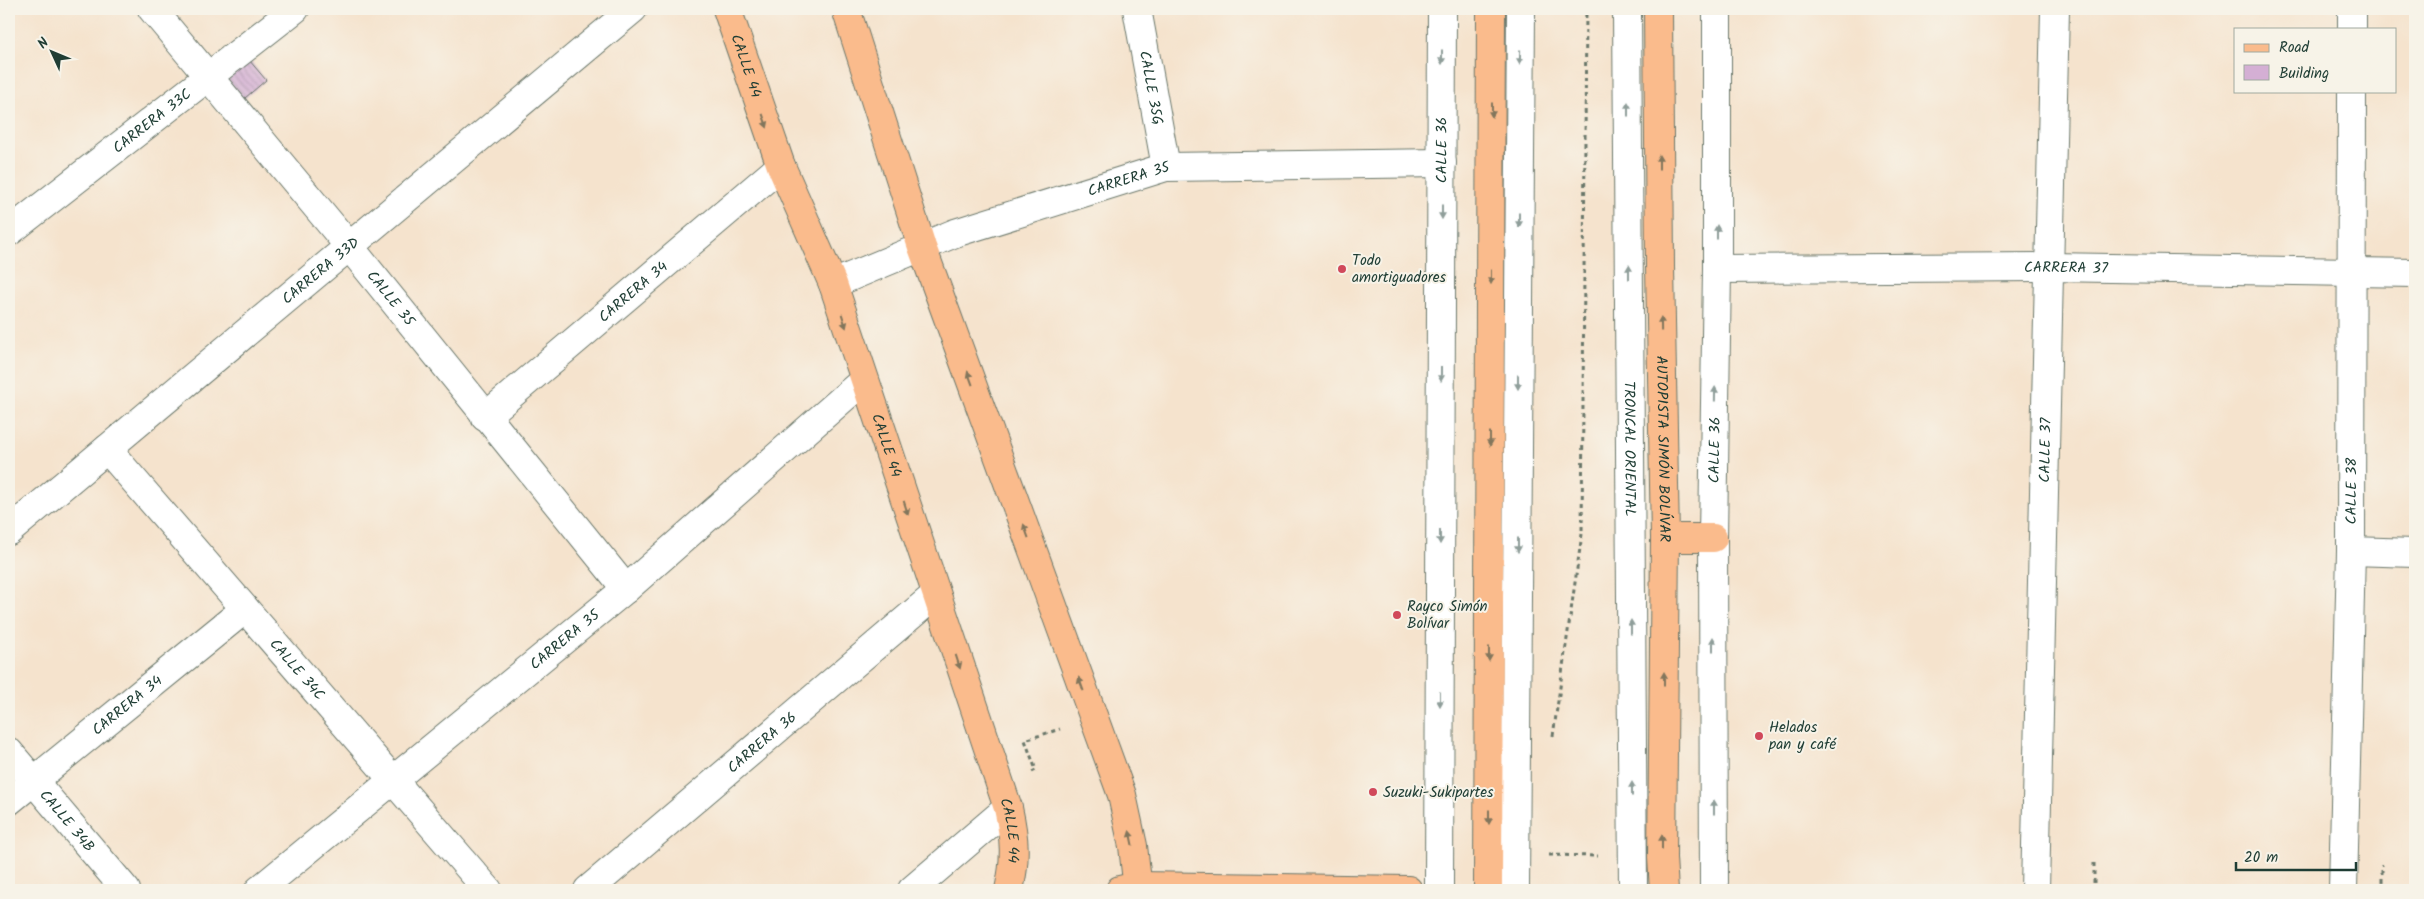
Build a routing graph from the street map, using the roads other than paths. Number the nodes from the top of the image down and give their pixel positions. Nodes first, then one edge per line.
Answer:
1 (152, 9) edge
2 (295, 9) edge
3 (632, 9) edge
4 (727, 9) edge
5 (846, 9) edge
6 (1137, 9) edge
7 (1442, 9) edge
8 (1491, 9) edge
9 (1521, 9) edge
10 (1627, 9) edge
11 (1658, 9) edge
12 (1717, 9) edge
13 (2055, 9) edge
14 (2352, 9) edge
15 (2352, 28) edge
16 (208, 78) junction
17 (2352, 92) edge
18 (1442, 163) junction
19 (781, 166) junction
20 (1166, 167) junction
21 (9, 232) edge
22 (349, 246) junction
23 (922, 246) junction
24 (2049, 267) junction
25 (1717, 269) junction
26 (2351, 272) junction
27 (2415, 273) edge
28 (833, 284) junction
29 (864, 380) junction
30 (485, 417) junction
31 (107, 449) junction
32 (9, 531) edge
33 (1664, 538) junction
34 (1713, 538) junction
35 (2350, 551) junction
36 (2415, 553) edge
37 (626, 590) junction
38 (935, 595) junction
39 (245, 609) junction
40 (9, 752) edge
41 (34, 781) junction
42 (393, 781) junction
43 (9, 801) edge
44 (1008, 808) junction
45 (1132, 889) edge
46 (126, 890) edge
47 (259, 890) edge
48 (488, 890) edge
49 (588, 890) edge
50 (912, 890) edge
51 (1010, 890) edge
52 (1408, 890) edge
53 (1439, 890) edge
54 (1488, 890) edge
55 (1516, 890) edge
56 (1633, 890) edge
57 (1664, 890) edge
58 (1714, 890) edge
59 (2035, 890) edge
60 (2343, 890) edge

1 - 16 street, CALLE 35
2 - 16 street, CARRERA 33C
3 - 22 street, CARRERA 33D
4 -> 19 main road, CALLE 44
5 - 23 main road
6 - 20 street, CALLE 35G
7 -> 18 street, CALLE 36
8 -> 54 main road
9 -> 55 street
56 -> 10 street, TRONCAL ORIENTAL
33 -> 11 main road, AUTOPISTA SIMÓN BOLÍVAR
25 -> 12 street, CALLE 36
13 - 24 street, CALLE 37
14 - 15 street
16 - 21 street, CARRERA 33C
16 - 22 street, CALLE 35
17 - 26 street, CALLE 38
18 - 20 street, CARRERA 35
18 -> 53 street, CALLE 36
19 - 28 main road, CALLE 44
19 - 30 street, CARRERA 34
20 - 23 street, CARRERA 35
22 - 30 street, CALLE 35
22 - 31 street, CARRERA 33D
23 - 28 street, CARRERA 35
45 -> 23 main road
24 - 25 street, CARRERA 37
24 - 26 street, CARRERA 37
24 - 59 street, CALLE 37
34 -> 25 street, CALLE 36
26 - 27 street, CARRERA 37
26 - 35 street, CALLE 38
28 -> 29 main road, CALLE 44
29 - 37 street, CARRERA 35
29 -> 38 main road, CALLE 44
30 - 37 street, CALLE 35
31 - 32 street, CARRERA 33D
31 - 39 street, CALLE 34C
33 - 34 main road
57 -> 33 main road, AUTOPISTA SIMÓN BOLÍVAR
58 -> 34 street, CALLE 36
35 - 36 street
35 - 60 street, CALLE 38
37 - 42 street, CARRERA 35
38 -> 44 main road, CALLE 44
38 - 49 street, CARRERA 36
39 - 41 street, CARRERA 34
39 - 42 street, CALLE 34C
40 - 41 street, CALLE 34B
41 - 43 street, CARRERA 34
41 - 46 street, CALLE 34B
42 - 47 street, CARRERA 35
42 - 48 street, CALLE 34C
44 - 50 street
44 - 51 main road, CALLE 44
45 - 52 main road

